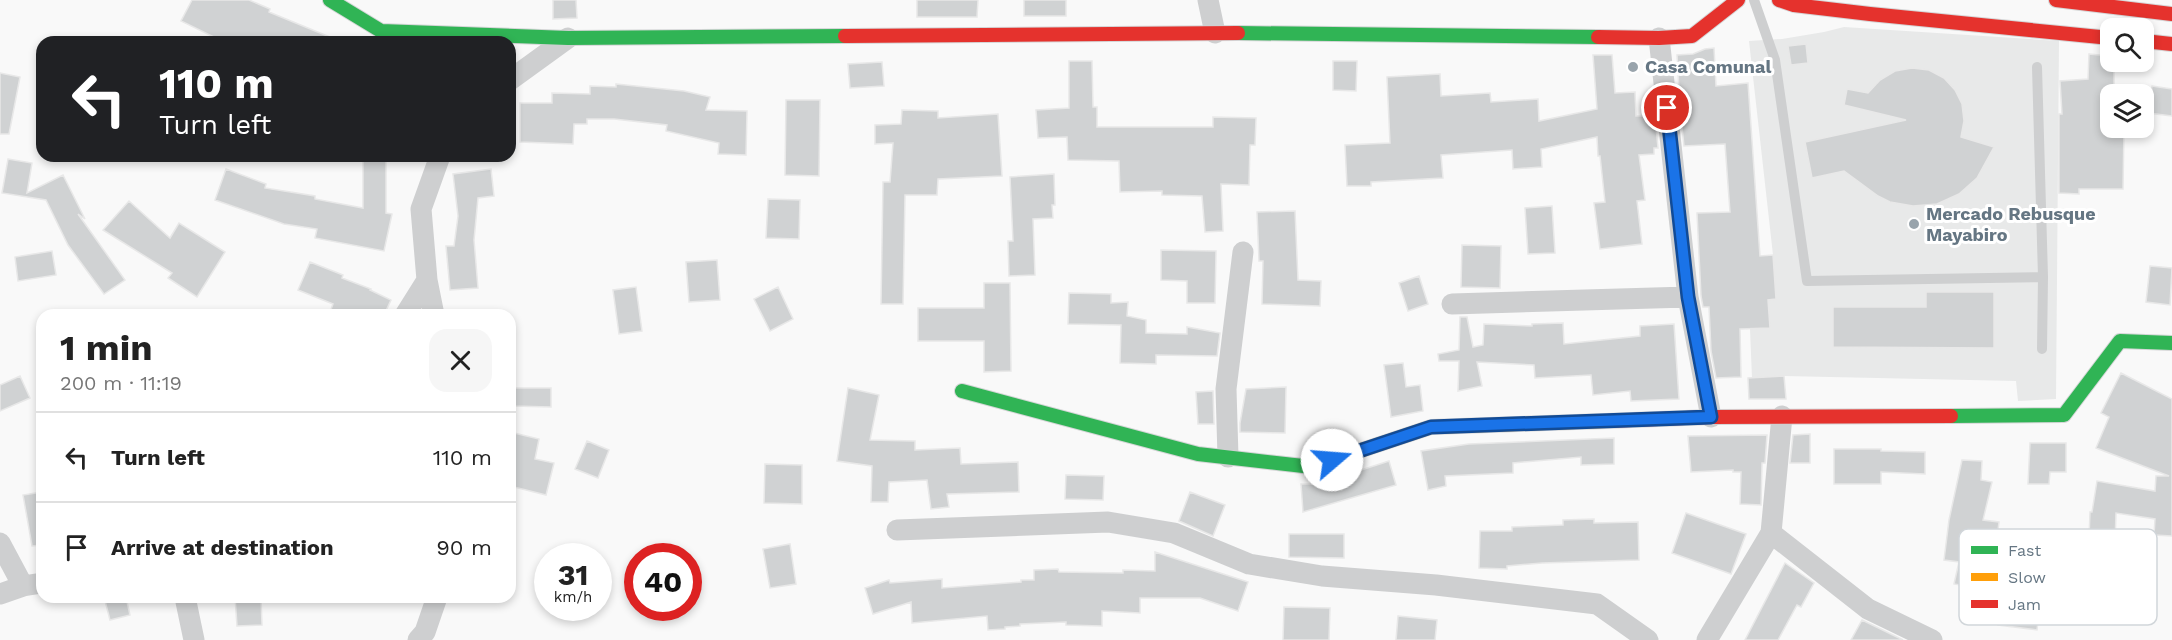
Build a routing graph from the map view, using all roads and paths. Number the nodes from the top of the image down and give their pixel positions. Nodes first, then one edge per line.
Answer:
1 (330, 0) edge
2 (1208, 0) edge
3 (1738, 0) edge
4 (1754, 0) edge
5 (1779, 0) edge
6 (2056, 0) edge
7 (2172, 14) edge
8 (1215, 33) junction
9 (515, 36) edge
10 (516, 36) edge
11 (2100, 37) edge
12 (568, 38) junction
13 (1659, 38) junction
14 (2154, 42) edge
15 (2172, 44) edge
16 (2037, 67) dead end
17 (516, 76) edge
18 (438, 162) edge
19 (1243, 252) dead end
20 (2043, 277) junction
21 (427, 279) junction
22 (1688, 297) junction
23 (1452, 304) dead end
24 (409, 309) edge
25 (433, 309) edge
26 (2172, 343) edge
27 (2042, 349) dead end
28 (962, 391) dead end
29 (1782, 416) junction
30 (1711, 417) junction
31 (1228, 457) junction
32 (897, 530) dead end
33 (1771, 533) junction
34 (0, 543) edge
35 (32, 585) edge
36 (0, 594) edge
37 (186, 603) edge
38 (435, 603) edge
39 (194, 640) edge
40 (418, 640) edge
41 (1648, 640) edge
42 (1707, 640) edge
43 (1932, 640) edge

1 - 9 street
2 - 8 street
3 - 13 street
4 - 20 lane
5 - 11 street
6 - 7 street
8 - 12 street
8 - 13 street
10 - 12 street
12 - 17 street
13 - 22 street
14 - 15 street
16 - 20 lane
18 - 21 street
19 - 31 street
20 - 27 lane
21 - 24 street
21 - 25 street
22 - 23 street
22 - 30 street
26 - 29 street
28 - 31 street
29 - 30 street
29 - 33 street
30 - 31 street
32 - 41 street
33 - 42 street
33 - 43 street
34 - 35 street
35 - 36 street
37 - 39 street
38 - 40 street

